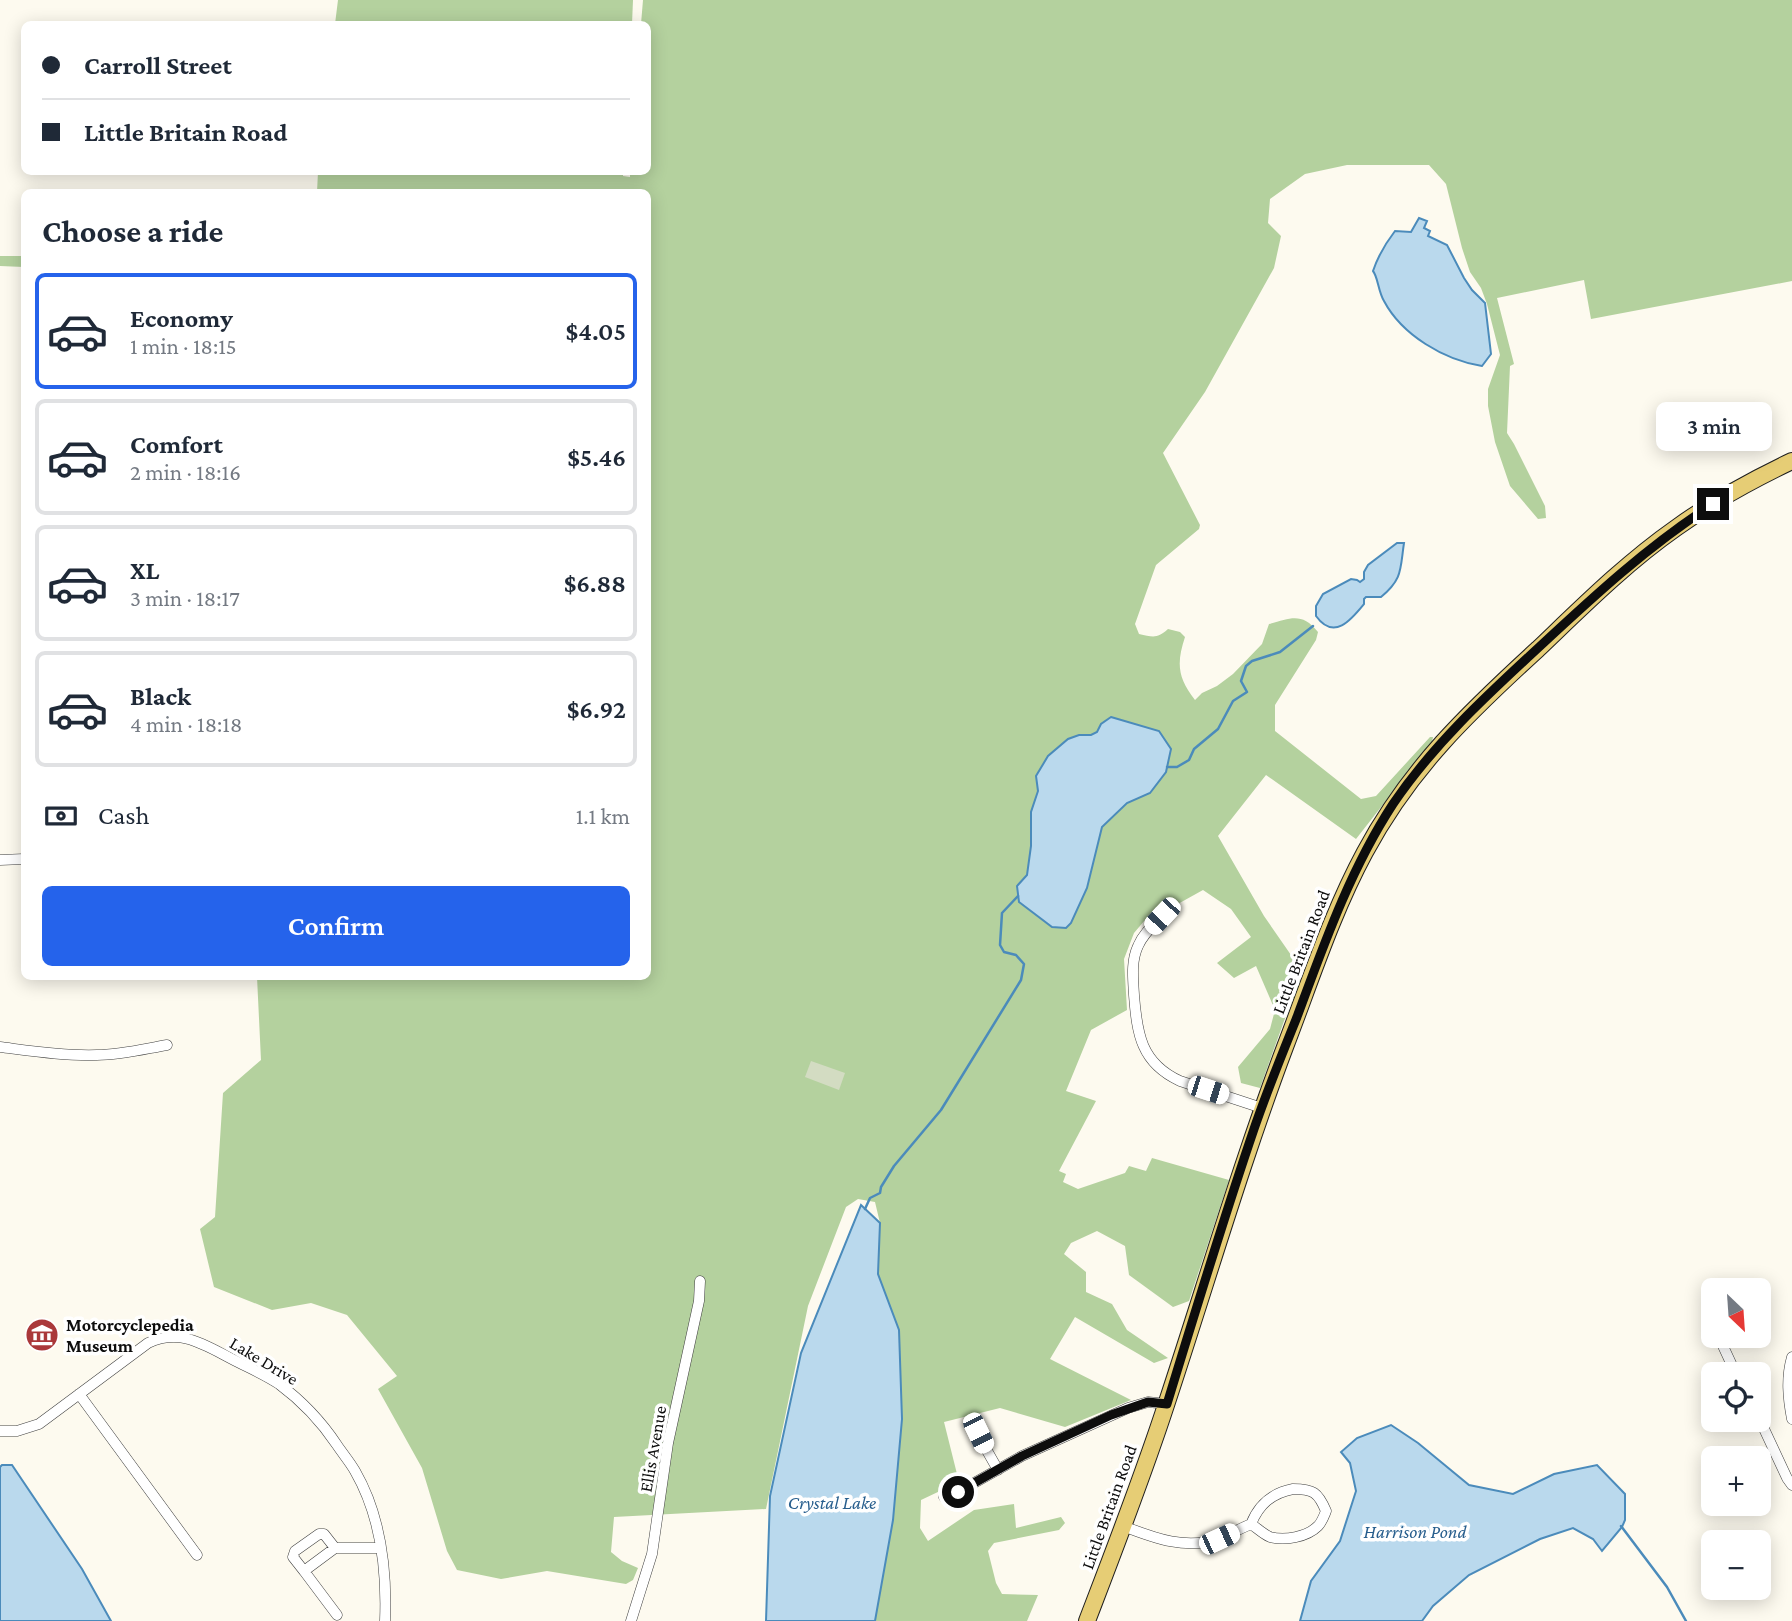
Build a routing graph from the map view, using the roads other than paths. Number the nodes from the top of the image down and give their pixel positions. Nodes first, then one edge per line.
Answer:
1 (1792, 461) edge
2 (21, 859) edge
3 (0, 860) edge
4 (1162, 916) dead end
5 (167, 1045) dead end
6 (0, 1047) edge
7 (1262, 1108) junction
8 (700, 1281) dead end
9 (1792, 1357) edge
10 (79, 1394) junction
11 (1167, 1404) junction
12 (1792, 1419) edge
13 (0, 1431) edge
14 (1766, 1432) edge
15 (978, 1433) dead end
16 (998, 1469) junction
17 (1792, 1485) edge
18 (944, 1497) dead end
19 (1251, 1524) junction
20 (1123, 1526) junction
21 (335, 1548) junction
22 (381, 1548) junction
23 (197, 1555) dead end
24 (304, 1570) junction
25 (337, 1615) dead end
26 (386, 1621) edge
27 (631, 1621) edge
28 (1087, 1621) edge

1 - 7 main road, Little Britain Road
2 - 3 street
4 - 7 street
5 - 6 street
7 - 11 main road, Little Britain Road
8 - 27 street, Ellis Avenue
9 - 12 street
10 - 13 street, Lake Drive
10 - 22 street, Lake Drive
10 - 23 street
11 - 16 street
11 - 20 main road, Little Britain Road
14 - 17 street
15 - 16 street
16 - 18 street
19 - 19 street
19 - 20 street
20 - 28 main road, Little Britain Road
21 - 22 street
21 - 24 street
21 - 24 street
22 - 26 street, Lake Drive
24 - 25 street

